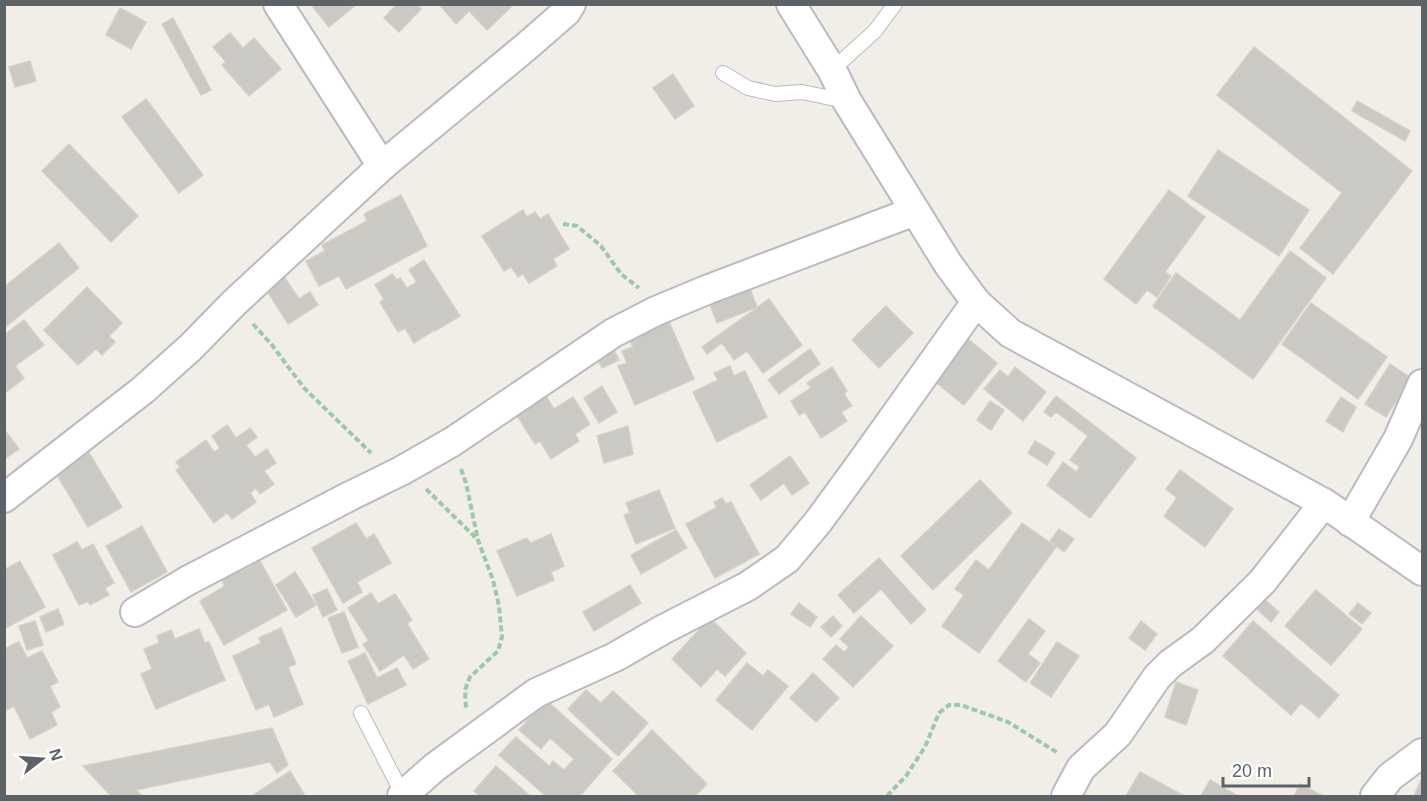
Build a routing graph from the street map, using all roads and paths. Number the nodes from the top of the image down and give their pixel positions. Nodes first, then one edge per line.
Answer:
1 (278, 4) edge
2 (571, 4) edge
3 (791, 4) edge
4 (895, 4) edge
5 (832, 70) junction
6 (723, 72) dead end
7 (848, 101) junction
8 (382, 166) junction
9 (915, 211) junction
10 (563, 224) dead end
11 (976, 302) junction
12 (234, 303) junction
13 (656, 310) junction
14 (1422, 384) edge
15 (452, 442) junction
16 (396, 474) junction
17 (4, 498) edge
18 (1324, 503) junction
19 (1350, 522) junction
20 (478, 540) junction
21 (1422, 571) edge
22 (135, 612) dead end
23 (362, 713) dead end
24 (474, 738) junction
25 (1422, 753) edge
26 (1081, 768) junction
27 (402, 796) edge
28 (887, 796) edge
29 (1066, 796) edge
30 (1375, 796) edge

1 - 8 street
2 - 8 street
3 - 5 street
4 - 5 lane
5 - 7 street
6 - 7 lane
7 - 9 street
8 - 12 street
9 - 11 street
9 - 13 street
10 - 13 path
11 - 18 street
11 - 24 street
12 - 16 path
12 - 17 street
13 - 15 street
14 - 19 street
15 - 16 street
15 - 20 path
16 - 20 path
16 - 22 street
18 - 19 street
18 - 26 street
19 - 21 street
20 - 24 path
23 - 27 lane
24 - 27 street
25 - 30 street
26 - 28 path
26 - 29 street

